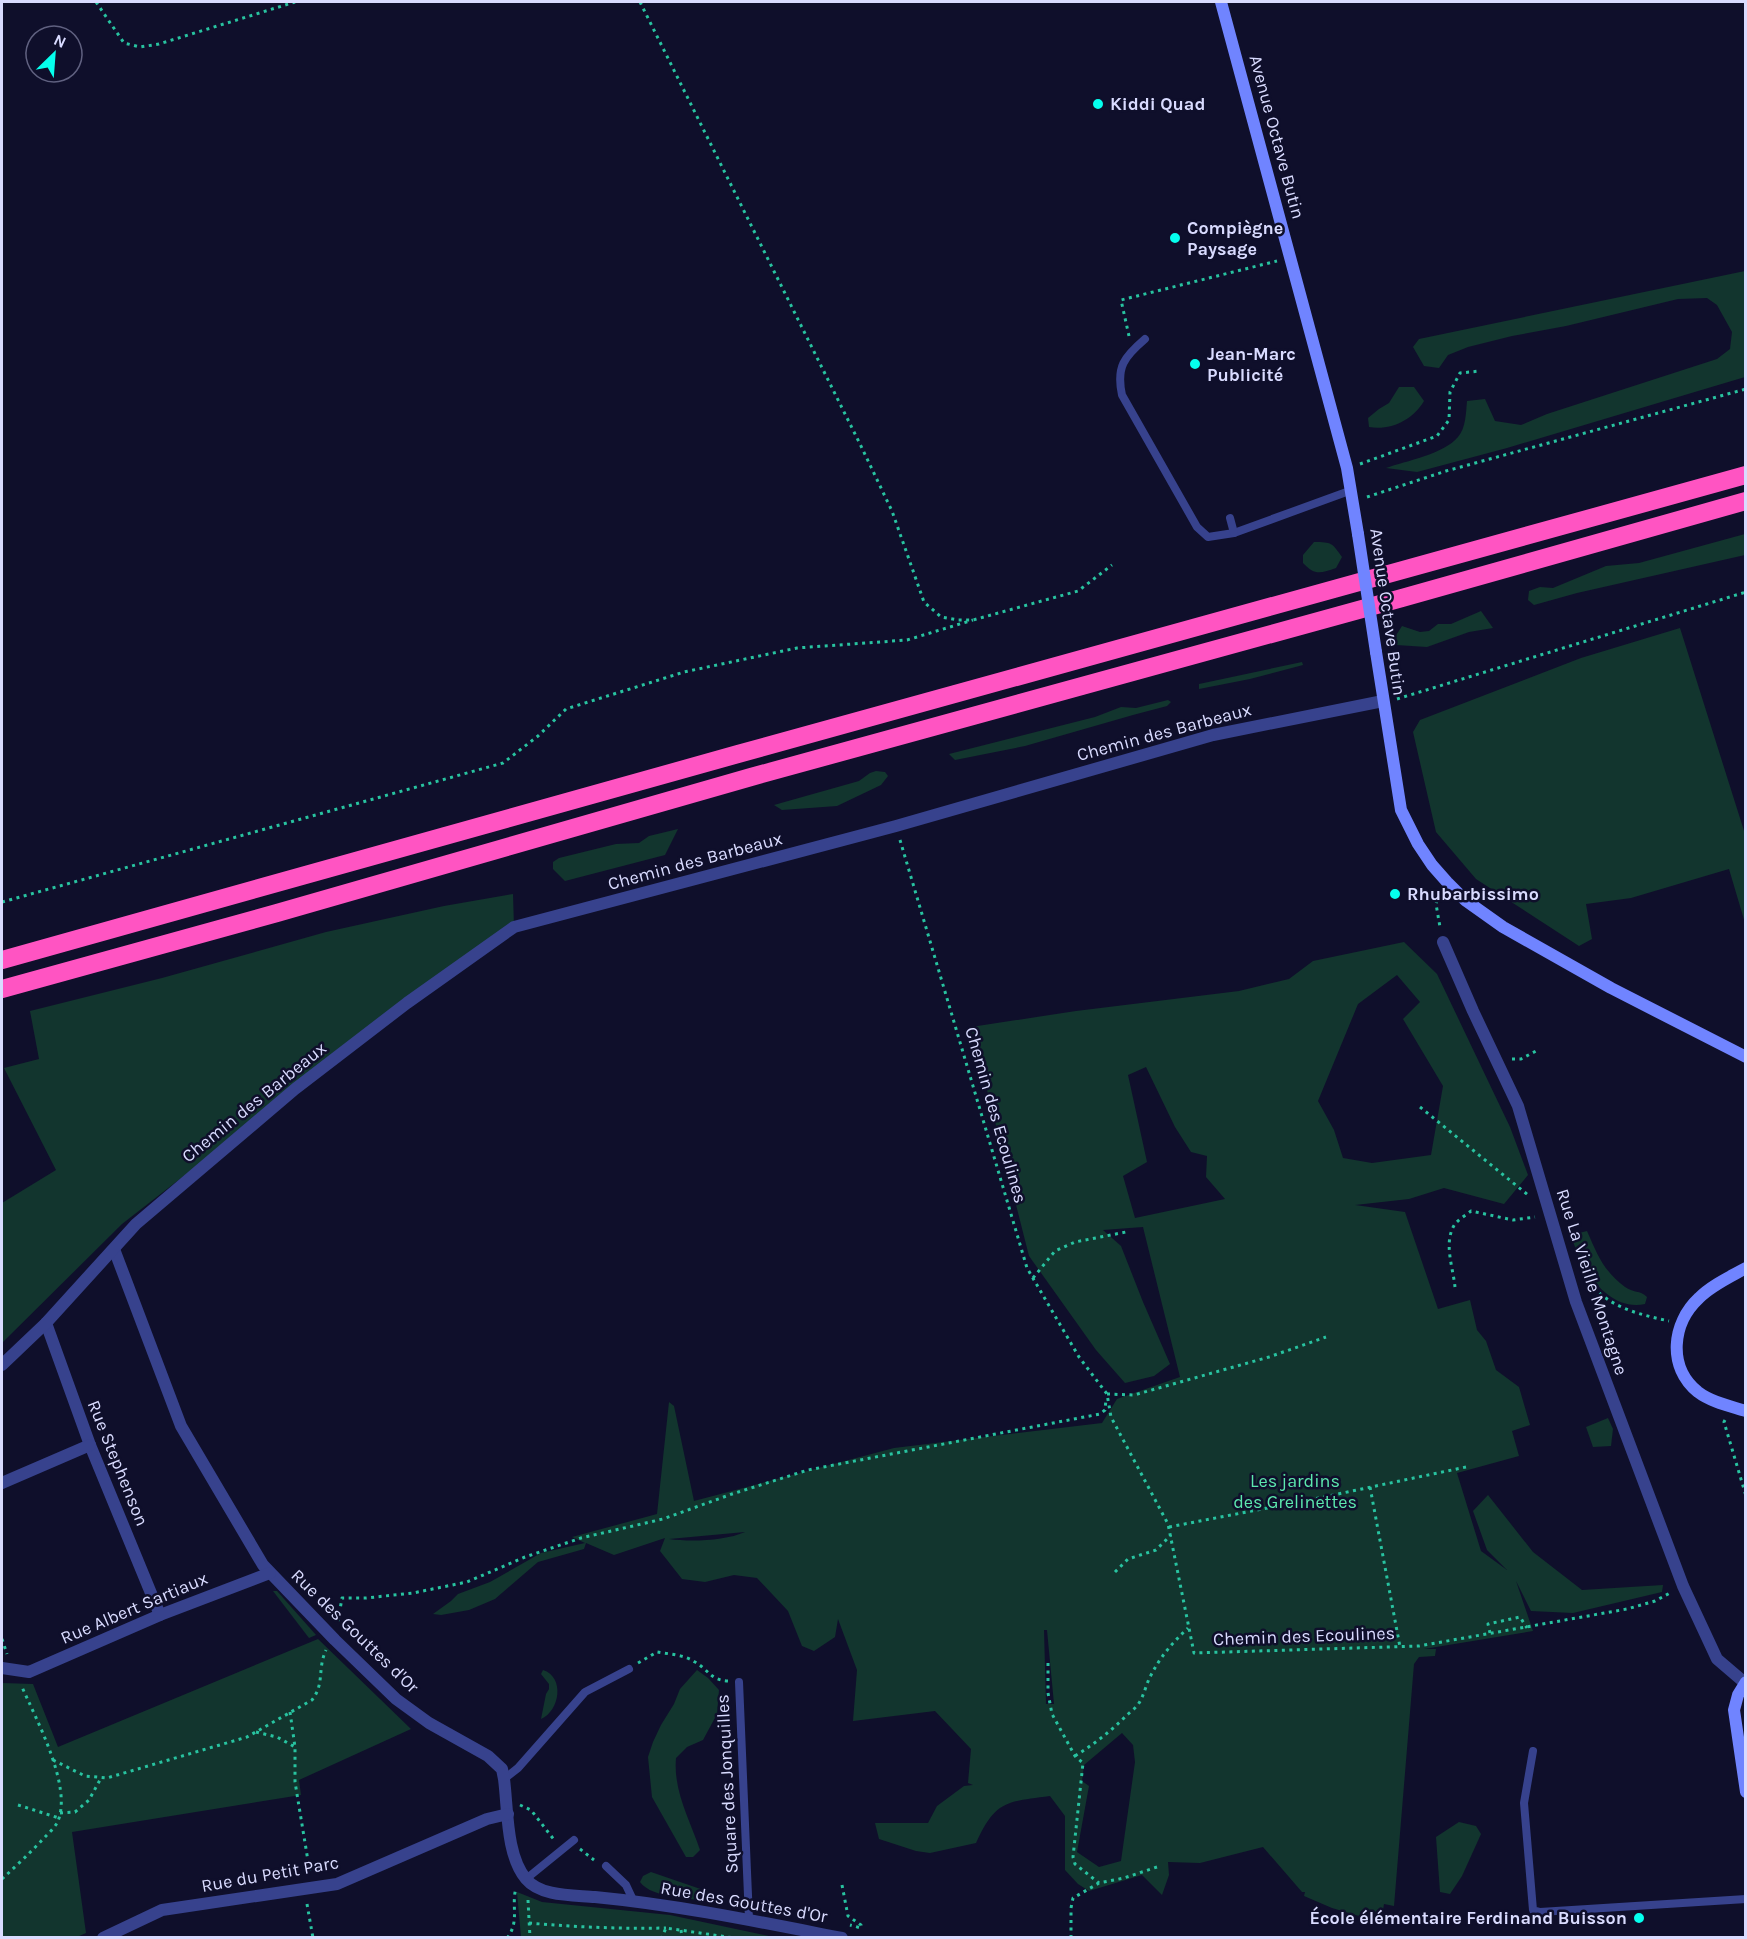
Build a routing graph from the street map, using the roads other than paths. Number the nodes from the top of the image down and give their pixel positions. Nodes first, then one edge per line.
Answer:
1 (1221, 2) edge
2 (1145, 339) dead end
3 (1746, 475) edge
4 (1353, 495) junction
5 (1746, 501) edge
6 (1230, 518) dead end
7 (1234, 532) junction
8 (1383, 700) junction
9 (1443, 942) road end
10 (2, 960) edge
11 (2, 989) edge
12 (1746, 1057) edge
13 (114, 1249) junction
14 (1746, 1268) edge
15 (46, 1323) junction
16 (2, 1365) edge
17 (1746, 1411) edge
18 (90, 1445) junction
19 (2, 1483) edge
20 (270, 1574) junction
21 (160, 1615) junction
22 (7, 1669) edge
23 (628, 1669) road end
24 (1745, 1682) edge
25 (739, 1683) road end
26 (1533, 1751) dead end
27 (504, 1779) junction
28 (1746, 1791) edge
29 (508, 1808) junction
30 (573, 1841) road end
31 (606, 1866) road end
32 (528, 1881) junction
33 (1746, 1899) edge
34 (633, 1900) junction
35 (749, 1919) junction
36 (845, 1935) edge
37 (104, 1938) edge

1 - 4 main road, Avenue Octave Butin
2 - 7 lane
3 - 10 highway
4 - 7 lane
4 - 8 main road, Avenue Octave Butin, bridge
5 - 11 highway
6 - 7 lane
8 - 12 main road, Avenue Octave Butin
8 - 13 street, Chemin des Barbeaux
9 - 24 street, Rue La Vieille Montagne
13 - 15 street, Chemin des Barbeaux
13 - 20 street, Rue des Gouttes d'Or
14 - 17 main road
15 - 16 street, Chemin des Barbeaux
15 - 18 street, Rue Stephenson
18 - 19 street
18 - 21 street, Rue Stephenson
20 - 21 street, Rue Albert Sartiaux
20 - 27 street, Rue des Gouttes d'Or
21 - 22 street, Rue Albert Sartiaux
23 - 27 lane
24 - 28 main road
25 - 35 lane, Square des Jonquilles
26 - 33 lane
27 - 29 street, Rue des Gouttes d'Or
29 - 32 street, Rue des Gouttes d'Or
29 - 37 street, Rue du Petit Parc
30 - 32 lane
31 - 34 lane
32 - 34 street, Rue des Gouttes d'Or
34 - 35 street, Rue des Gouttes d'Or
35 - 36 street, Rue des Gouttes d'Or

